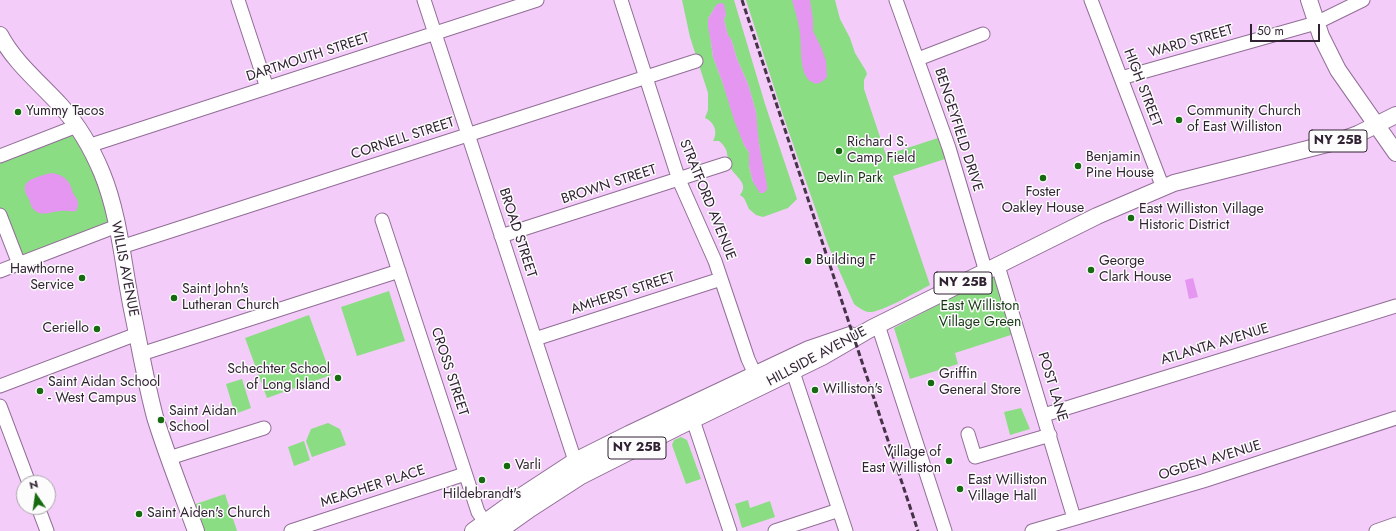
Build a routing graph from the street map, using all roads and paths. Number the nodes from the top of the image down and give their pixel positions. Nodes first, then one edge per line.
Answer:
1 (238, 0) edge
2 (424, 0) edge
3 (538, 0) edge
4 (622, 0) edge
5 (896, 0) edge
6 (1090, 0) edge
7 (1309, 0) edge
8 (1362, 0) edge
9 (1316, 23) junction
10 (435, 33) junction
11 (983, 34) dead end
12 (1, 38) edge
13 (918, 59) junction
14 (696, 61) dead end
15 (647, 77) junction
16 (1121, 78) junction
17 (267, 88) junction
18 (1396, 115) edge
19 (1376, 125) junction
20 (77, 126) junction
21 (468, 135) junction
22 (88, 146) junction
23 (1396, 154) edge
24 (0, 156) edge
25 (725, 164) dead end
26 (679, 180) junction
27 (1163, 188) junction
28 (0, 215) edge
29 (382, 220) dead end
30 (117, 226) junction
31 (501, 236) junction
32 (121, 247) junction
33 (19, 264) junction
34 (992, 269) junction
35 (0, 271) edge
36 (399, 271) junction
37 (721, 279) junction
38 (1396, 306) edge
39 (875, 327) junction
40 (137, 334) junction
41 (535, 339) junction
42 (141, 354) junction
43 (790, 365) junction
44 (758, 381) junction
45 (0, 386) edge
46 (0, 406) edge
47 (689, 414) junction
48 (1044, 415) junction
49 (1396, 418) edge
50 (264, 428) dead end
51 (968, 434) dead end
52 (1050, 435) junction
53 (169, 458) junction
54 (575, 461) junction
55 (465, 474) junction
56 (26, 475) edge
57 (581, 476) junction
58 (839, 510) junction
59 (41, 515) edge
60 (1074, 518) junction
61 (1396, 524) edge
62 (483, 528) edge
63 (47, 531) edge
64 (196, 531) edge
65 (291, 531) edge
66 (499, 531) edge
67 (730, 531) edge
68 (775, 531) edge
69 (846, 531) edge
70 (945, 531) edge
71 (1032, 531) edge
72 (1376, 531) edge

1 - 17 street
2 - 10 street, BROAD STREET
3 - 10 street, DARTMOUTH STREET
4 - 15 street, STRATFORD AVENUE
5 - 13 street, BENGEYFIELD DRIVE
6 - 16 street, HIGH STREET
7 - 9 main road
8 - 9 street, WARD STREET
9 - 16 street, WARD STREET
9 - 19 main road
10 - 17 street, DARTMOUTH STREET
10 - 21 street, BROAD STREET
11 - 13 street
12 - 20 main road, WILLIS AVENUE
13 - 34 street, BENGEYFIELD DRIVE
14 - 15 street, CORNELL STREET
15 - 21 street, CORNELL STREET
15 - 26 street, STRATFORD AVENUE
16 - 27 street, HIGH STREET
17 - 22 street, DARTMOUTH STREET
18 - 19 main road, NY 25B
19 - 23 main road
19 - 27 main road, NY 25B
20 - 22 main road, WILLIS AVENUE
20 - 24 street
21 - 31 street, BROAD STREET
21 - 32 street, CORNELL STREET
22 - 30 main road, WILLIS AVENUE
25 - 26 street, BROWN STREET
26 - 31 street, BROWN STREET
26 - 37 street, STRATFORD AVENUE
27 - 34 main road, NY 25B
28 - 33 street
29 - 36 street, CROSS STREET
30 - 32 main road, WILLIS AVENUE
30 - 33 street
31 - 41 street, BROAD STREET
32 - 40 main road, WILLIS AVENUE
33 - 35 street
34 - 39 main road, NY 25B
34 - 48 street, POST LANE
36 - 42 street
36 - 55 street, CROSS STREET
37 - 41 street, AMHERST STREET
37 - 44 street, STRATFORD AVENUE
38 - 48 street, ATLANTA AVENUE
39 - 43 main road, HILLSIDE AVENUE / NY 25B
39 - 70 street
40 - 42 main road, WILLIS AVENUE
40 - 45 street
41 - 54 street, BROAD STREET
42 - 53 main road, WILLIS AVENUE
43 - 44 main road, HILLSIDE AVENUE / NY 25B
43 - 58 street
44 - 47 main road, HILLSIDE AVENUE / NY 25B
46 - 56 street
47 - 54 main road, HILLSIDE AVENUE / NY 25B
47 - 57 main road, HILLSIDE AVENUE / NY 25B
47 - 67 street
48 - 52 street, POST LANE
49 - 60 street, OGDEN AVENUE
50 - 53 street
51 - 52 street
52 - 60 street, POST LANE
53 - 64 main road, WILLIS AVENUE
54 - 57 street, BROAD STREET
54 - 62 main road, HILLSIDE AVENUE / NY 25B
55 - 62 street, CROSS STREET
55 - 65 street, MEAGHER PLACE
57 - 66 main road, HILLSIDE AVENUE / NY 25B
58 - 68 street
58 - 69 street
59 - 63 street
60 - 71 street, OGDEN AVENUE
61 - 72 street

